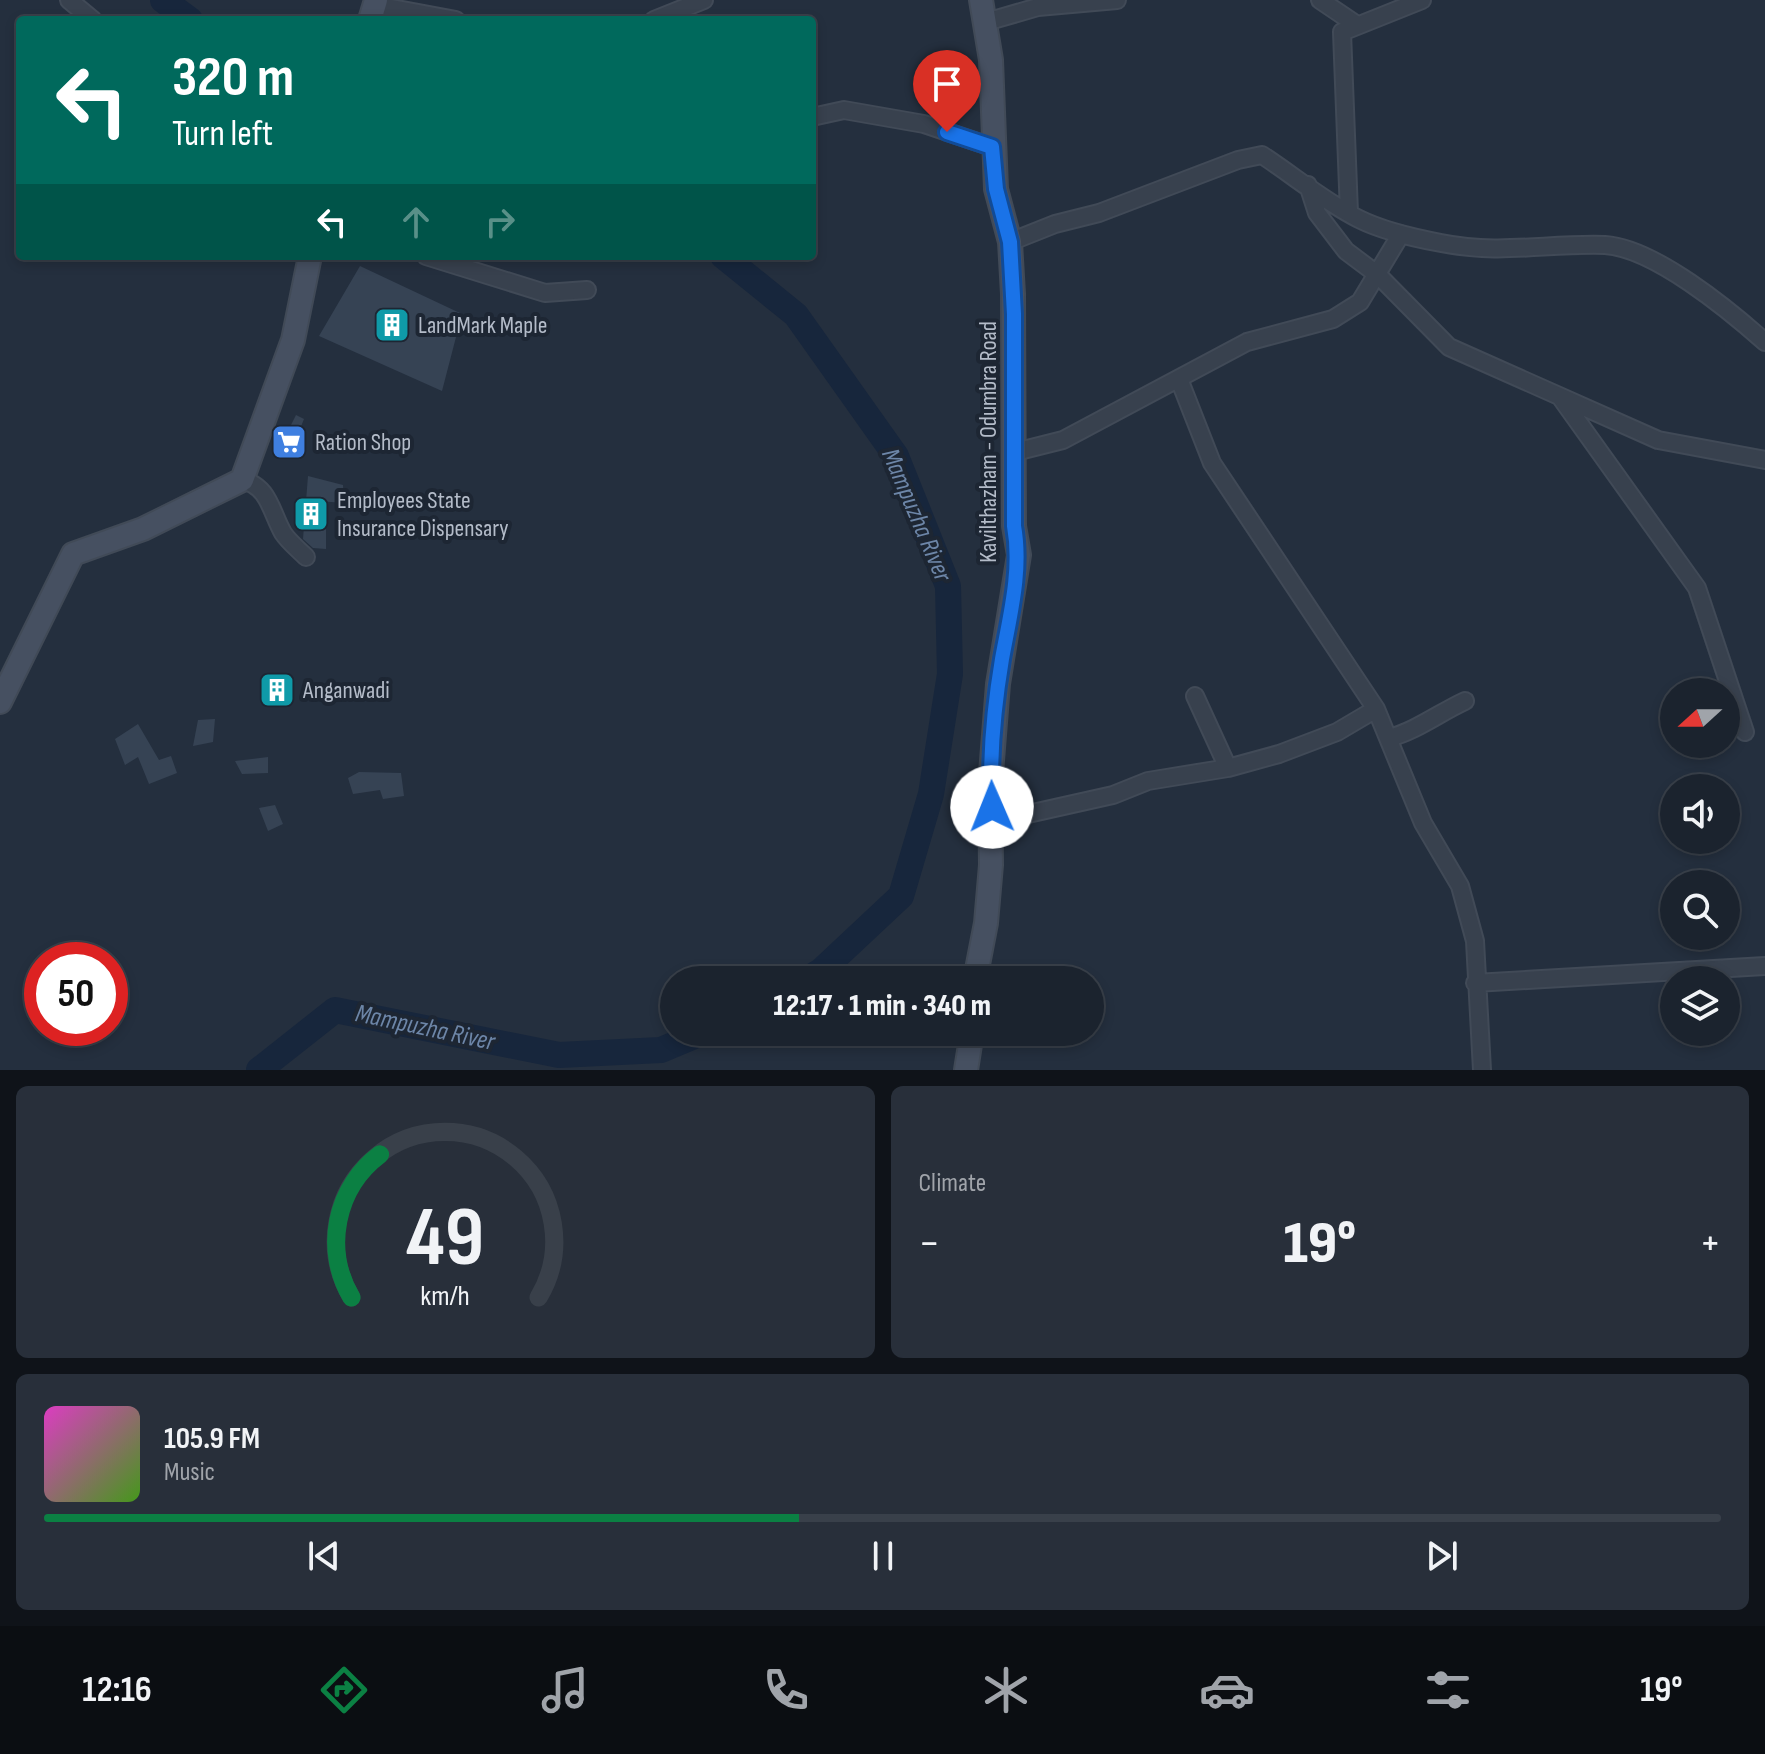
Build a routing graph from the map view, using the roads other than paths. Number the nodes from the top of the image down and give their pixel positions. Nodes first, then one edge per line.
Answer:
1 (69, 0) edge
2 (704, 0) edge
3 (1117, 0) edge
4 (1320, 0) edge
5 (1422, 0) edge
6 (374, 8) edge
7 (983, 11) edge
8 (88, 16) edge
9 (429, 16) edge
10 (664, 16) edge
11 (1357, 25) junction
12 (816, 116) edge
13 (992, 147) junction
14 (1308, 185) junction
15 (1349, 213) junction
16 (1401, 234) junction
17 (1010, 242) junction
18 (309, 260) edge
19 (439, 260) edge
20 (1378, 275) junction
21 (587, 290) dead end
22 (1765, 342) edge
23 (1179, 379) junction
24 (1561, 398) junction
25 (1015, 452) junction
26 (1765, 460) edge
27 (242, 480) junction
28 (306, 557) dead end
29 (1195, 696) dead end
30 (1465, 701) dead end
31 (0, 702) edge
32 (1376, 709) junction
33 (1745, 732) dead end
34 (1389, 738) junction
35 (1228, 768) junction
36 (986, 832) junction
37 (978, 966) edge
38 (1765, 966) edge
39 (1475, 983) junction
40 (970, 1046) edge
41 (966, 1070) edge
42 (1482, 1070) edge

1 - 8 street
2 - 10 street
3 - 7 street
4 - 11 street
5 - 11 street
6 - 9 street
7 - 13 main road, Kavilthazham - Odumbra Road
11 - 15 street
12 - 13 street
13 - 17 main road, Kavilthazham - Odumbra Road
14 - 15 street
14 - 17 street
14 - 20 street
15 - 16 street
16 - 20 street
16 - 22 street
17 - 25 main road, Kavilthazham - Odumbra Road
18 - 27 main road
19 - 21 street
20 - 23 street
20 - 24 street
23 - 25 street
23 - 32 street
24 - 26 street
24 - 33 street
25 - 36 main road, Kavilthazham - Odumbra Road
27 - 28 street
27 - 31 main road
29 - 35 street
30 - 34 street
32 - 34 street
32 - 35 street
34 - 39 street
35 - 36 street
36 - 37 main road, Kavilthazham - Odumbra Road
38 - 39 street
39 - 42 street
40 - 41 main road

